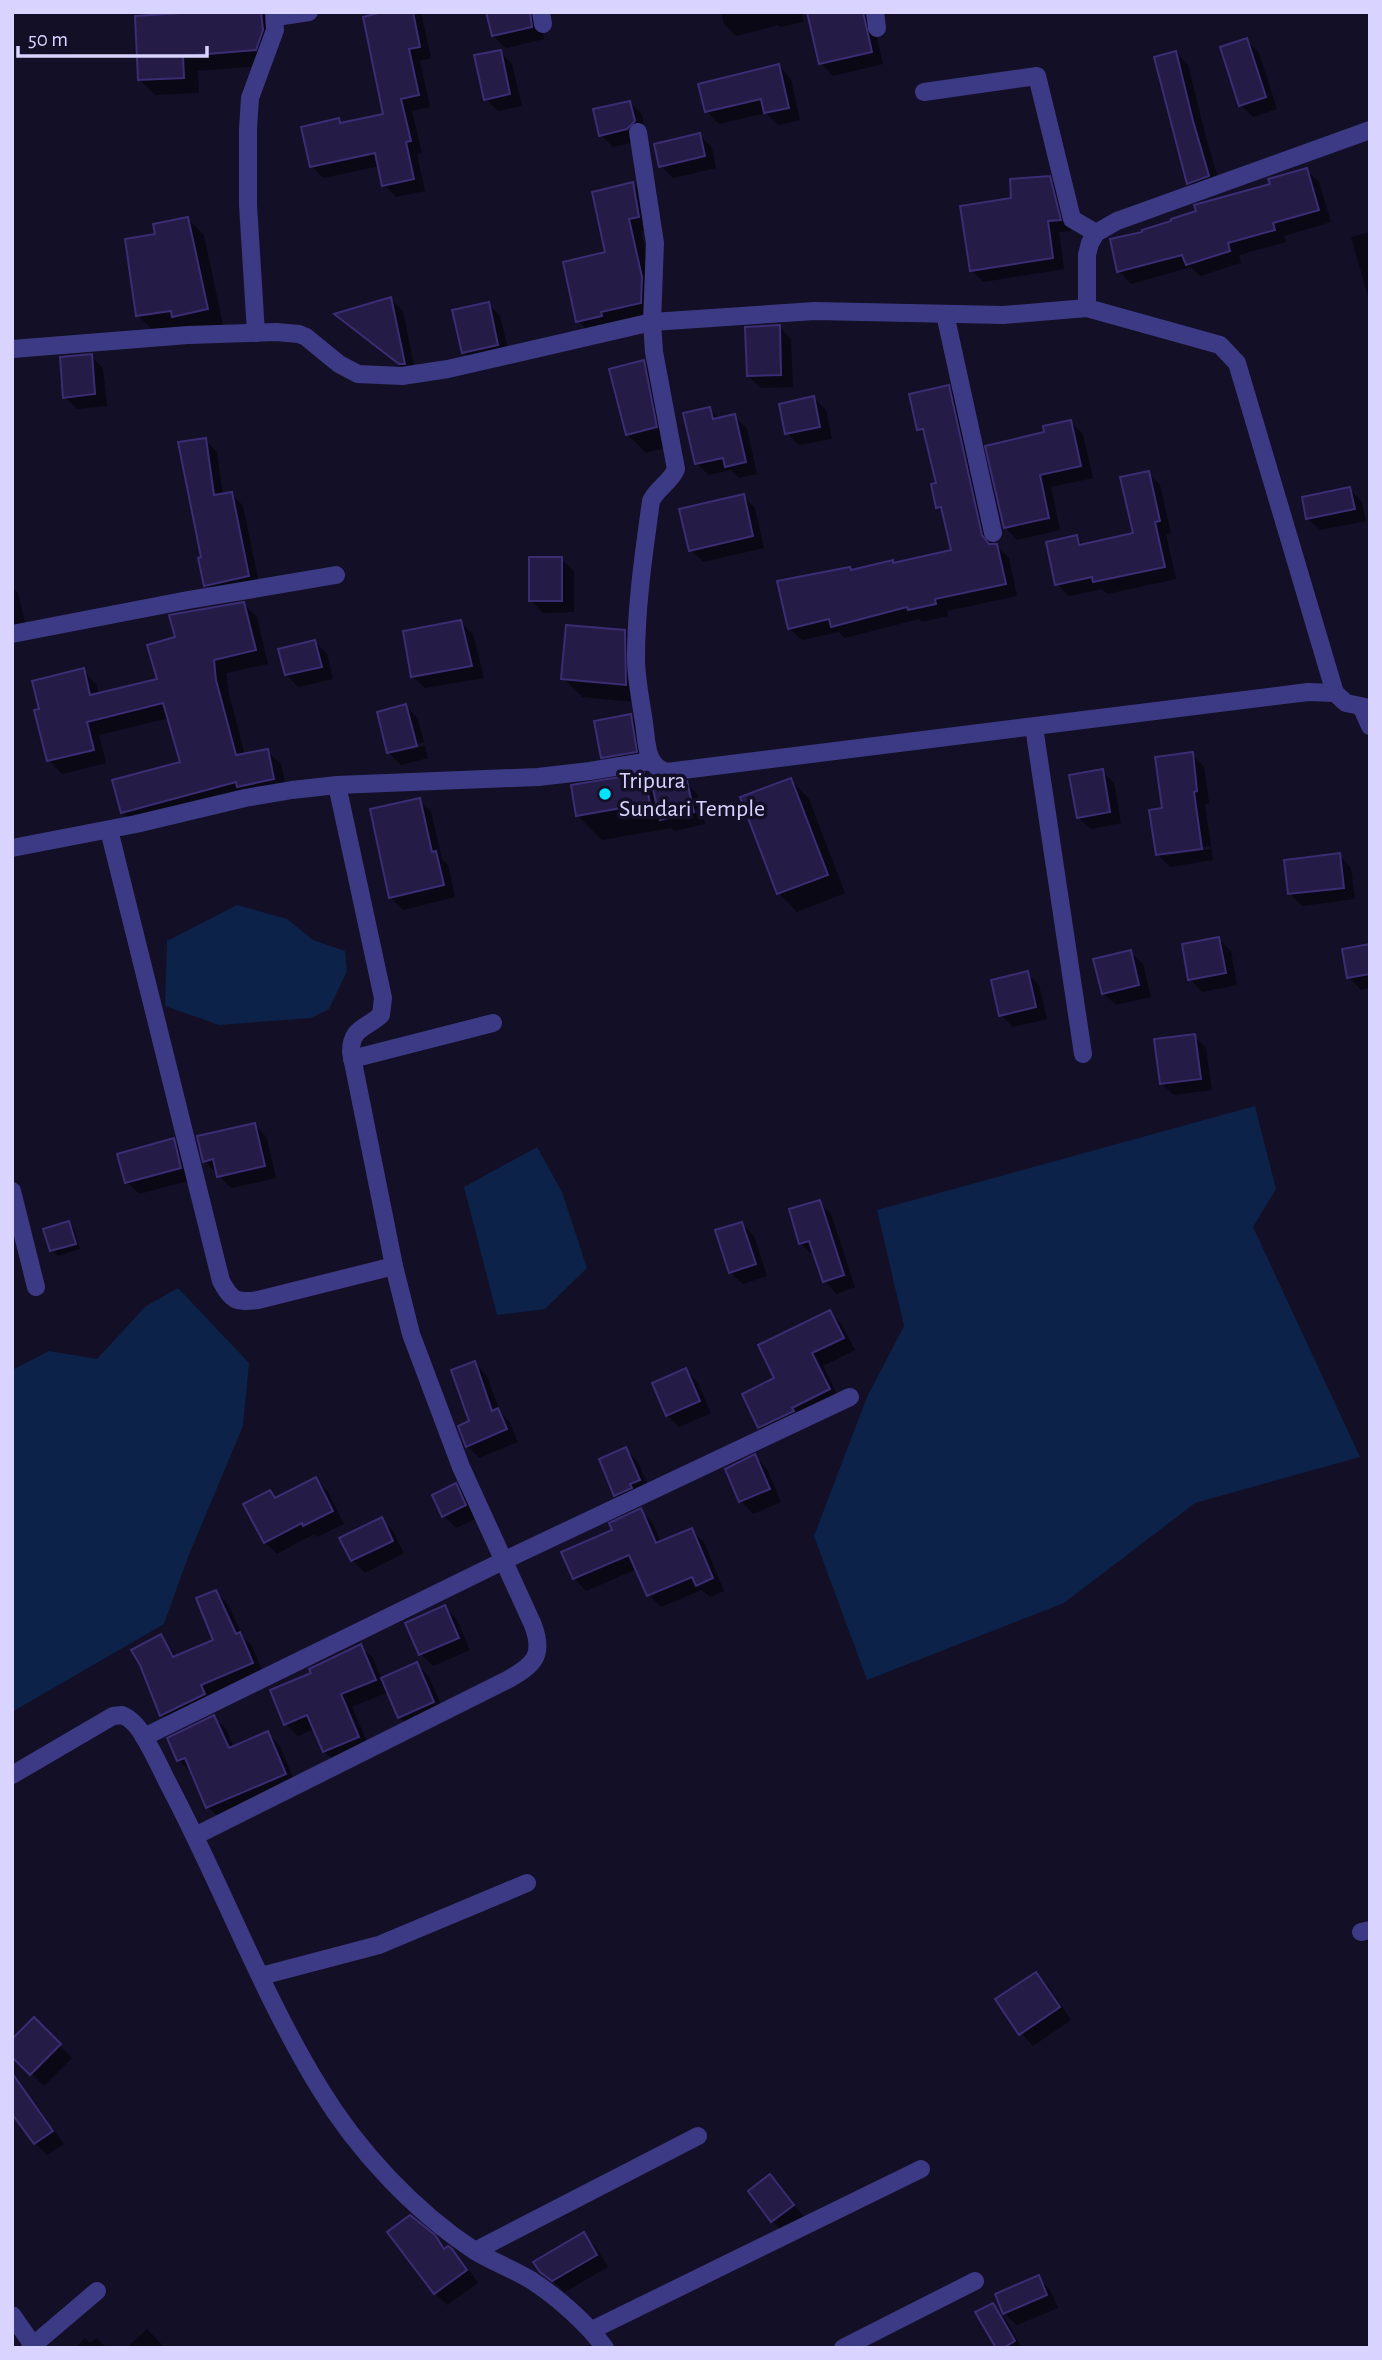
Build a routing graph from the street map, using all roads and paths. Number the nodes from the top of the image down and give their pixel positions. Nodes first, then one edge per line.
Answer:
1 (309, 12) edge
2 (275, 15) edge
3 (924, 92) dead end
4 (1370, 130) edge
5 (638, 132) dead end
6 (1096, 233) junction
7 (1087, 308) junction
8 (945, 314) junction
9 (652, 322) junction
10 (256, 333) junction
11 (12, 349) edge
12 (993, 533) dead end
13 (336, 575) dead end
14 (12, 634) edge
15 (1335, 692) junction
16 (1366, 708) edge
17 (1370, 726) edge
18 (1034, 727) junction
19 (650, 761) junction
20 (337, 785) junction
21 (109, 830) junction
22 (12, 848) edge
23 (493, 1023) dead end
24 (1083, 1054) dead end
25 (352, 1059) junction
26 (12, 1191) edge
27 (394, 1266) junction
28 (36, 1287) dead end
29 (850, 1397) dead end
30 (505, 1560) junction
31 (144, 1737) junction
32 (12, 1775) edge
33 (195, 1836) junction
34 (527, 1883) dead end
35 (261, 1976) junction
36 (698, 2136) dead end
37 (921, 2169) dead end
38 (475, 2251) junction
39 (975, 2281) dead end
40 (97, 2291) dead end
41 (12, 2315) edge
42 (592, 2330) junction
43 (32, 2347) edge
44 (605, 2348) edge
45 (843, 2348) edge

1 - 2 street
2 - 10 street
3 - 6 street
4 - 6 street
5 - 9 street
6 - 7 street
7 - 8 street
7 - 15 street
8 - 9 street
8 - 12 street
9 - 10 street
9 - 19 street
10 - 11 street
13 - 14 street
15 - 16 street
15 - 18 street
16 - 17 street
18 - 19 street
18 - 24 street
19 - 20 street
20 - 21 street
20 - 25 street
21 - 22 street
21 - 27 street
23 - 25 street
25 - 27 street
26 - 28 street
27 - 30 street
29 - 30 street
30 - 31 street
30 - 33 street
31 - 32 street
31 - 33 street
33 - 35 street
34 - 35 street
35 - 38 street
36 - 38 street
37 - 42 street
38 - 42 street
39 - 45 street
40 - 43 street
41 - 43 street
42 - 44 street

